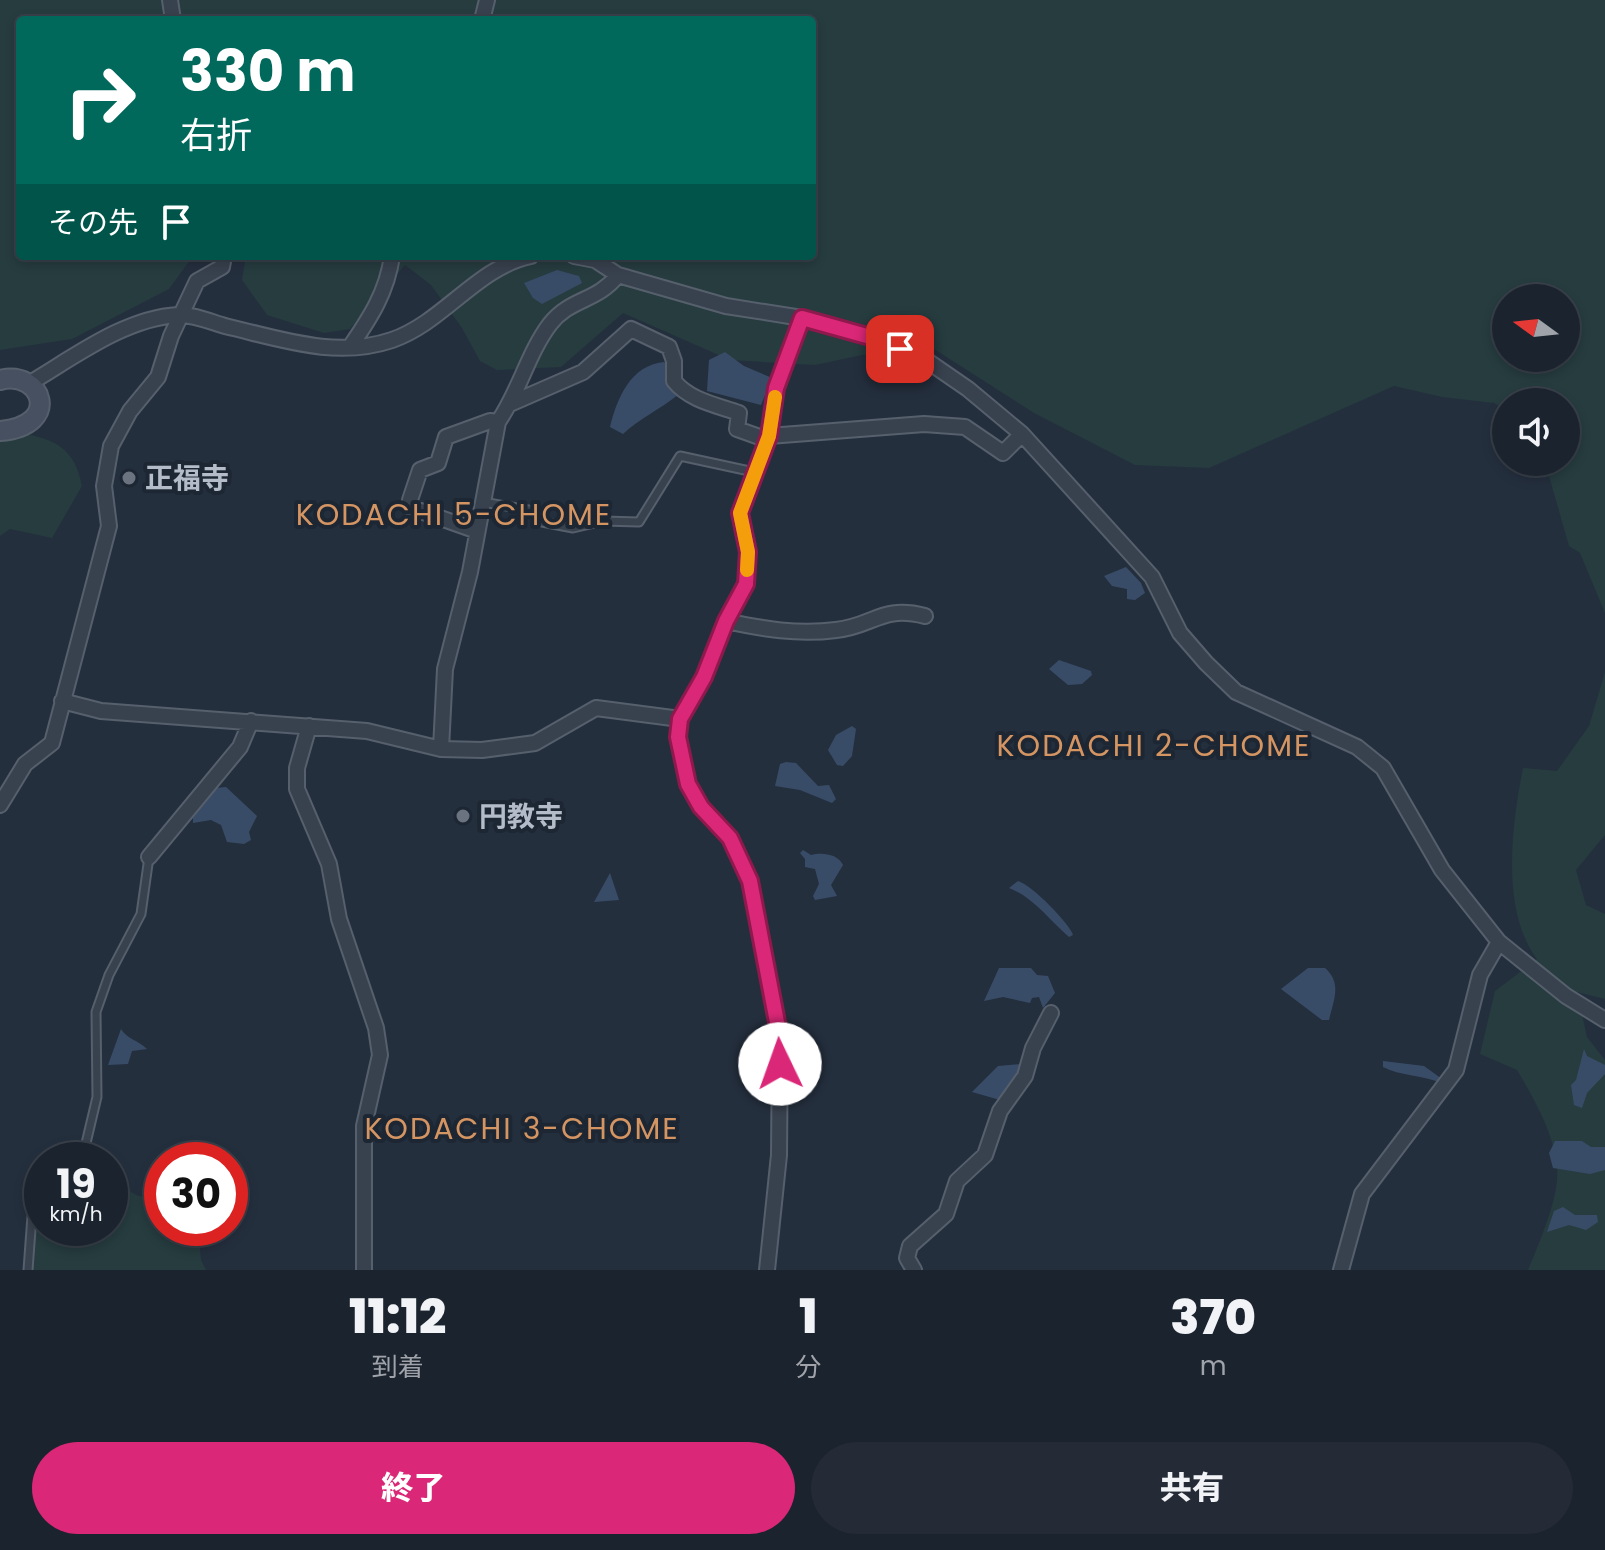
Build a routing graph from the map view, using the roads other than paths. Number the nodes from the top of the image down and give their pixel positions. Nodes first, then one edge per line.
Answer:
1 (223, 260) edge
2 (391, 260) edge
3 (520, 260) edge
4 (595, 260) edge
5 (618, 275) junction
6 (180, 315) junction
7 (802, 318) junction
8 (350, 347) junction
9 (0, 380) edge
10 (30, 383) junction
11 (512, 403) junction
12 (498, 422) junction
13 (0, 431) edge
14 (1022, 434) junction
15 (769, 438) junction
16 (754, 472) junction
17 (483, 502) junction
18 (477, 531) junction
19 (925, 616) dead end
20 (726, 621) junction
21 (62, 701) junction
22 (680, 719) junction
23 (251, 721) junction
24 (309, 726) junction
25 (441, 749) junction
26 (0, 805) edge
27 (149, 857) joint
28 (1499, 942) junction
29 (1051, 1013) dead end
30 (1605, 1020) edge
31 (86, 1142) edge
32 (30, 1246) edge
33 (28, 1270) edge
34 (364, 1270) edge
35 (767, 1270) edge
36 (914, 1270) edge
37 (1341, 1270) edge

1 - 6 street
2 - 8 street
3 - 8 street
4 - 5 street
5 - 7 street
5 - 11 street
6 - 8 street
6 - 10 street
6 - 21 street
7 - 14 street
7 - 15 street
9 - 10 street
10 - 13 street
11 - 12 street
11 - 15 street
12 - 17 street
12 - 18 street
14 - 15 street
14 - 28 street
15 - 16 street
16 - 17 lane
16 - 20 street
17 - 18 street
18 - 25 street
19 - 20 street
20 - 22 street
21 - 23 street
21 - 26 street
22 - 25 street
22 - 35 street
23 - 24 street
23 - 27 street
24 - 25 street
24 - 34 street
27 - 31 lane
28 - 30 street
28 - 37 street
29 - 36 street
32 - 33 lane

